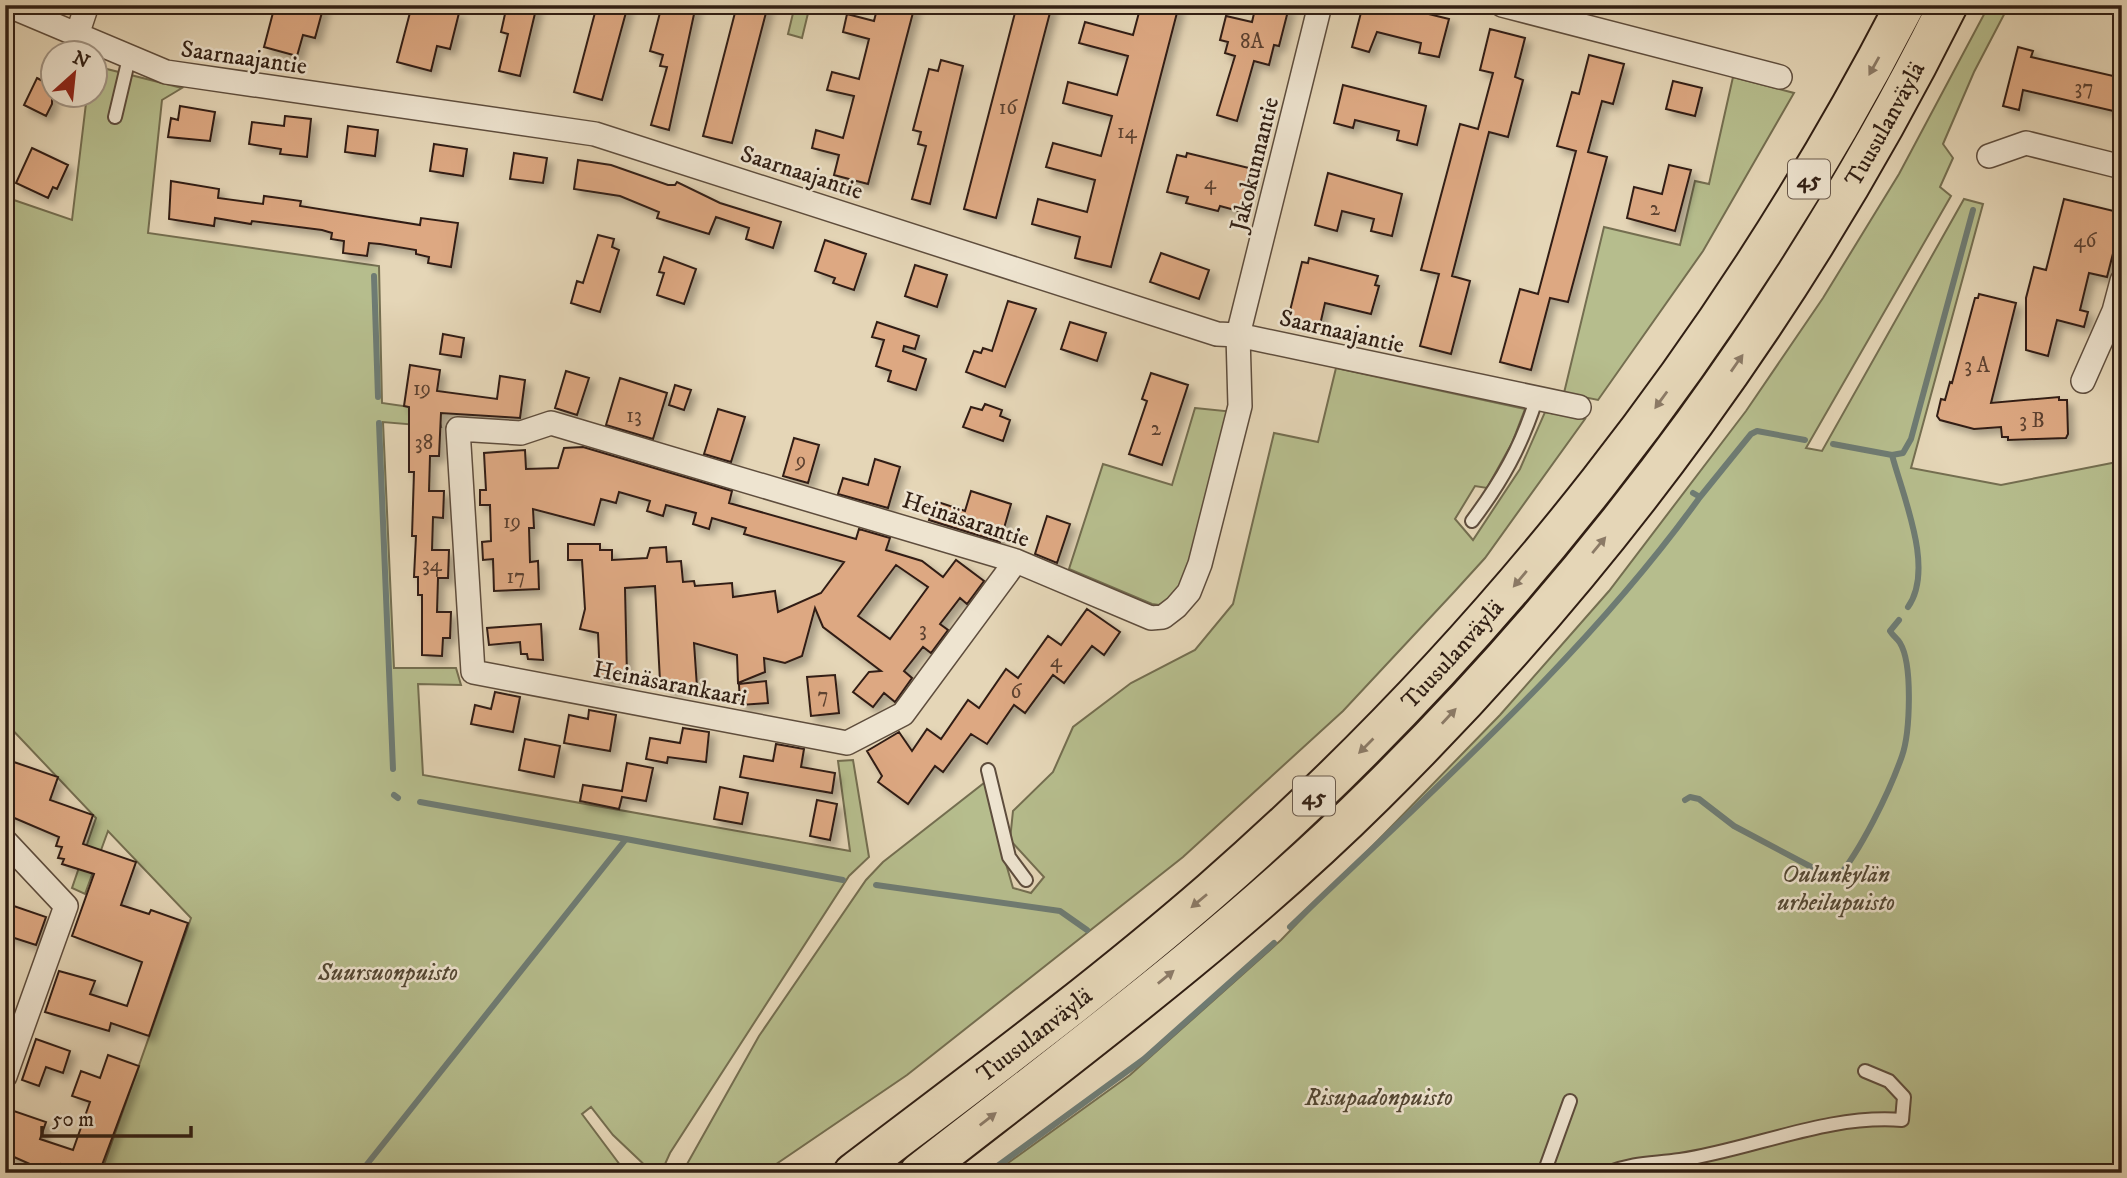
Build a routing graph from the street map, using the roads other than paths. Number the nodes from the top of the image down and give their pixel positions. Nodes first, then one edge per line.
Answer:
1 (7, 5) edge
2 (88, 5) edge
3 (1320, 5) edge
4 (1502, 5) edge
5 (1875, 5) edge
6 (1905, 5) edge
7 (1948, 5) edge
8 (77, 35) junction
9 (129, 58) junction
10 (1780, 77) dead end
11 (115, 117) dead end
12 (1989, 156) dead end
13 (2122, 167) edge
14 (2122, 282) edge
15 (1238, 335) junction
16 (1701, 345) junction
17 (2083, 381) dead end
18 (1536, 400) junction
19 (1579, 407) dead end
20 (458, 429) joint
21 (1472, 521) dead end
22 (1016, 561) junction
23 (988, 770) dead end
24 (5, 841) edge
25 (1026, 880) dead end
26 (1865, 1071) dead end
27 (5, 1076) edge
28 (1570, 1101) dead end
29 (926, 1169) edge
30 (853, 1173) edge
31 (1544, 1173) edge
32 (1607, 1173) edge

1 - 8 street, Saarnaajantie
2 - 8 street
3 - 15 street, Jakokunnantie
4 - 10 street
5 - 16 highway
6 -> 16 highway, Tuusulanväylä / 45
29 -> 7 highway, Tuusulanväylä / 45
8 - 9 street, Saarnaajantie
9 - 11 lane
9 - 15 street, Saarnaajantie
12 - 13 street
14 - 17 street
15 - 18 street, Saarnaajantie
15 - 22 street, Heinäsarantie
16 -> 30 highway, Tuusulanväylä / 45
18 - 19 street, Saarnaajantie
18 - 21 lane
20 - 22 street, Heinäsarantie
20 - 22 street, Heinäsarankaari
23 - 25 lane
24 - 27 street
26 - 32 lane
28 - 31 lane

